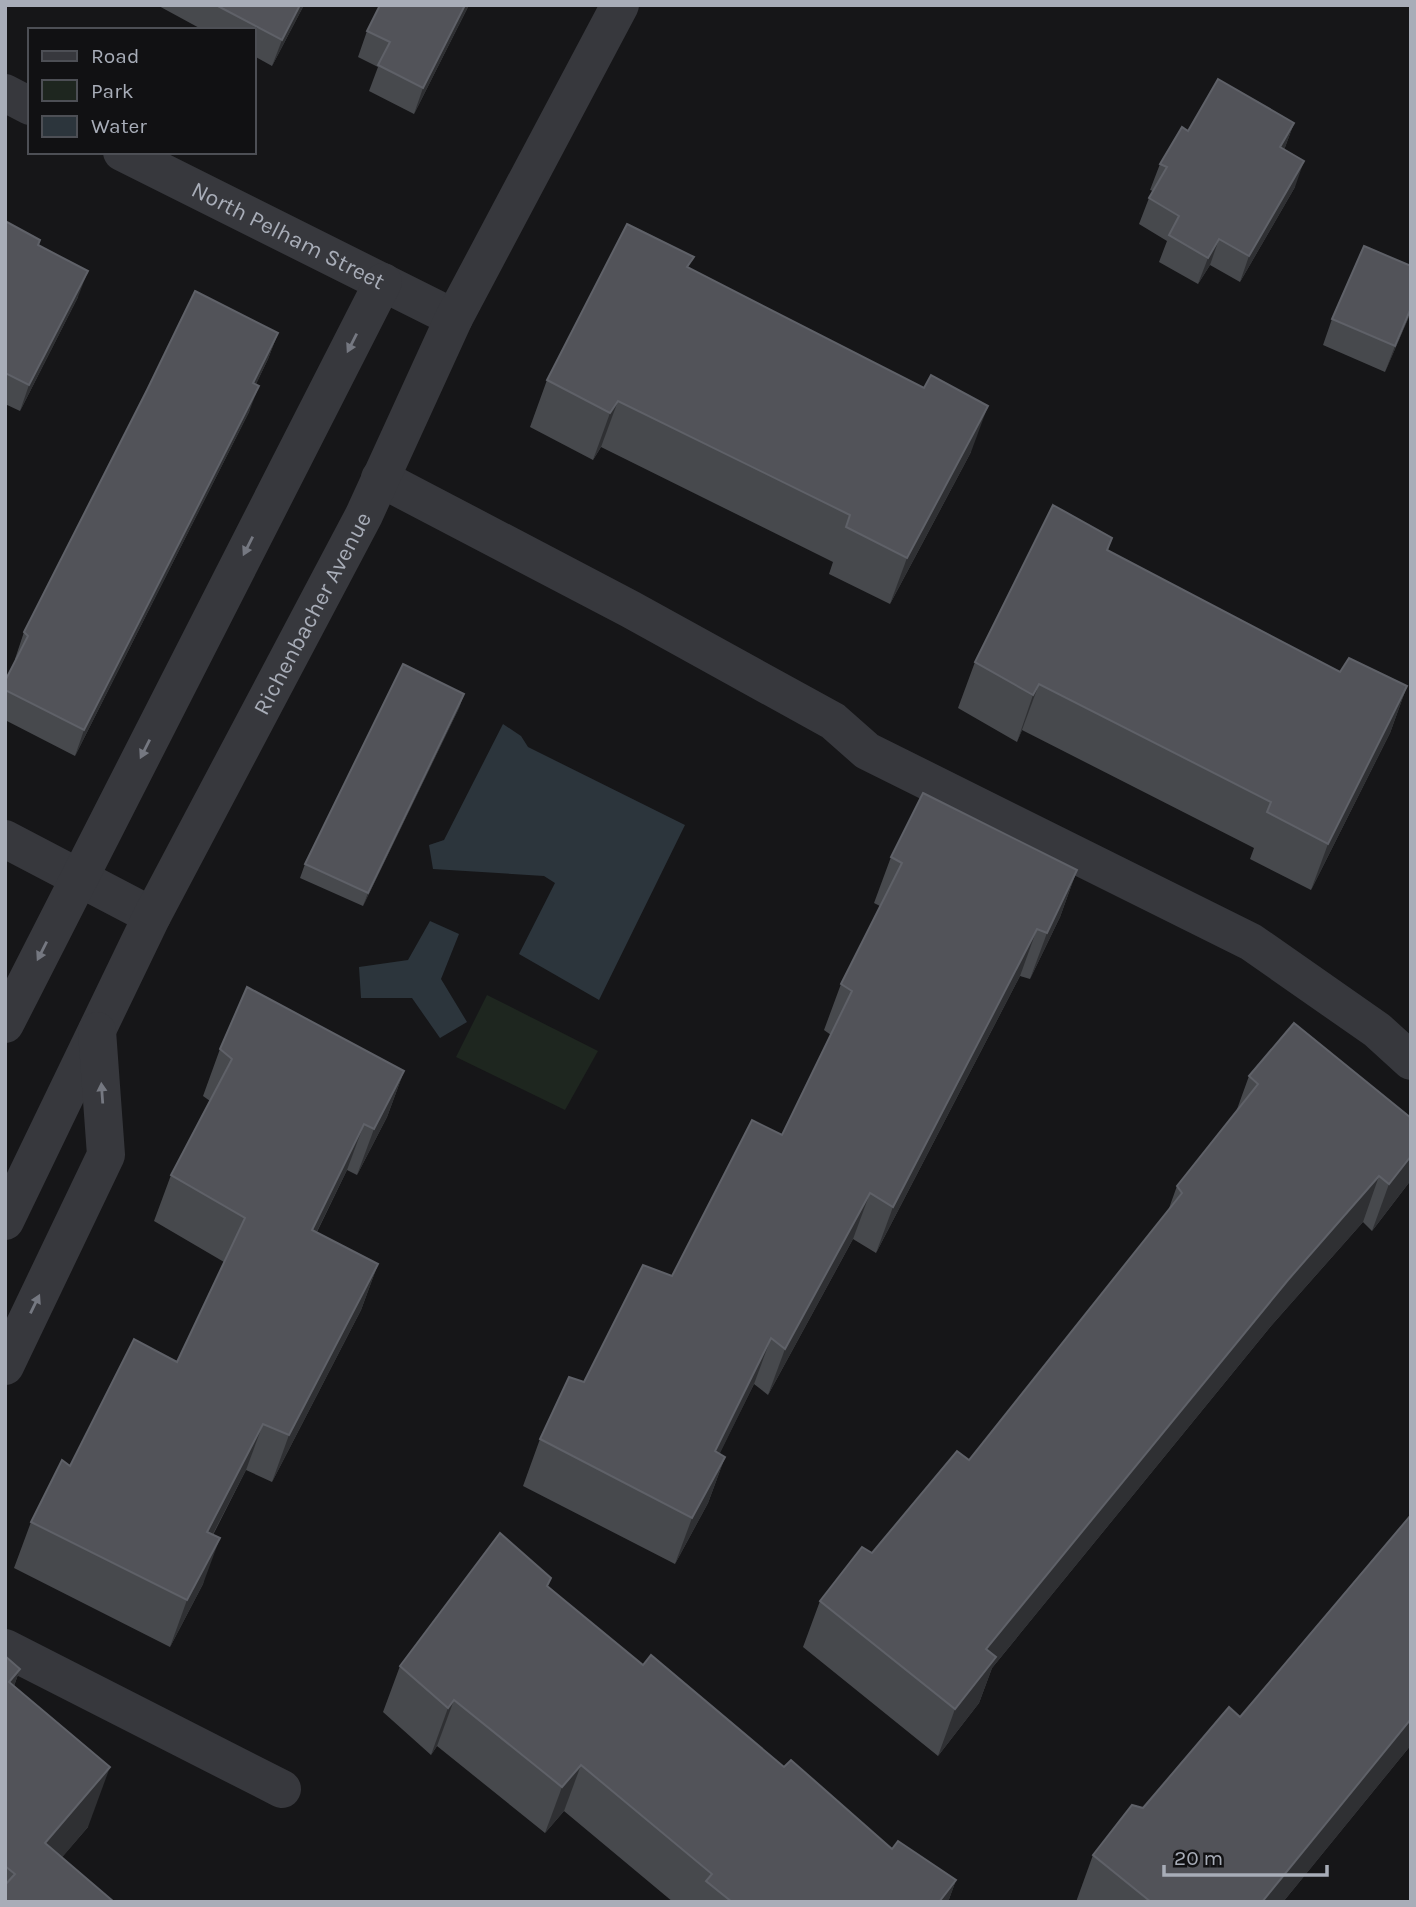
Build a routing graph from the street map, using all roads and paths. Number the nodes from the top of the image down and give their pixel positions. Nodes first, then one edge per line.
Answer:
1 (620, 5) edge
2 (5, 93) edge
3 (28, 105) edge
4 (126, 154) edge
5 (383, 282) junction
6 (454, 318) junction
7 (380, 478) junction
8 (5, 839) edge
9 (80, 878) junction
10 (152, 916) junction
11 (5, 1024) edge
12 (97, 1031) junction
13 (1411, 1061) edge
14 (5, 1221) edge
15 (5, 1366) edge
16 (5, 1648) edge
17 (282, 1790) dead end

1 - 6 street, Richenbacher Avenue
2 - 3 street
4 - 5 street, North Pelham Street
5 - 6 street, North Pelham Street
5 -> 9 street
6 - 7 street, Richenbacher Avenue
7 - 10 street, Richenbacher Avenue
7 - 13 street
8 - 9 street
9 - 10 street
9 -> 11 street
10 - 12 street, Richenbacher Avenue
12 - 14 street, Richenbacher Avenue
15 -> 12 street
16 - 17 street

